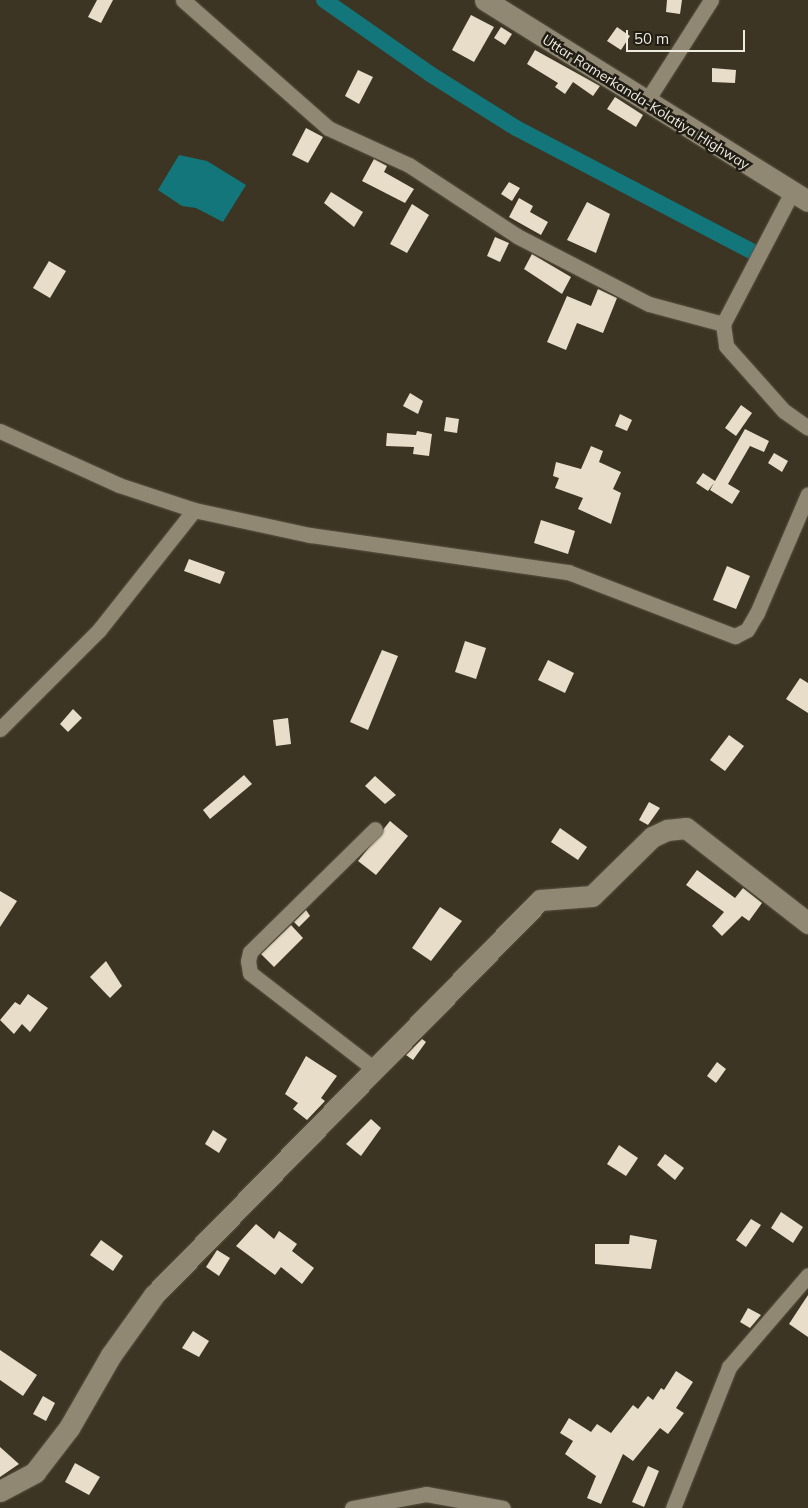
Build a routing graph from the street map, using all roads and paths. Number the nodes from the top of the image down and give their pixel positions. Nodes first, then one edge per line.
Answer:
1 (183, 0) edge
2 (485, 0) edge
3 (711, 0) edge
4 (646, 102) junction
5 (800, 197) edge
6 (723, 324) junction
7 (808, 428) edge
8 (0, 431) edge
9 (808, 494) edge
10 (194, 510) junction
11 (0, 729) edge
12 (375, 829) dead end
13 (808, 923) edge
14 (373, 1068) junction
15 (808, 1275) edge
16 (0, 1491) edge
17 (352, 1508) edge
18 (503, 1508) edge
19 (673, 1508) edge

1 - 6 street
2 - 4 main road, Uttar Ramerkanda-Kolatiya Highway
3 - 4 street
4 - 5 main road, Uttar Ramerkanda-Kolatiya Highway
5 - 6 street
6 - 7 street
8 - 10 street
9 - 10 street
10 - 11 street
12 - 14 street
13 - 14 main road
14 - 16 main road
15 - 19 street
17 - 18 street

